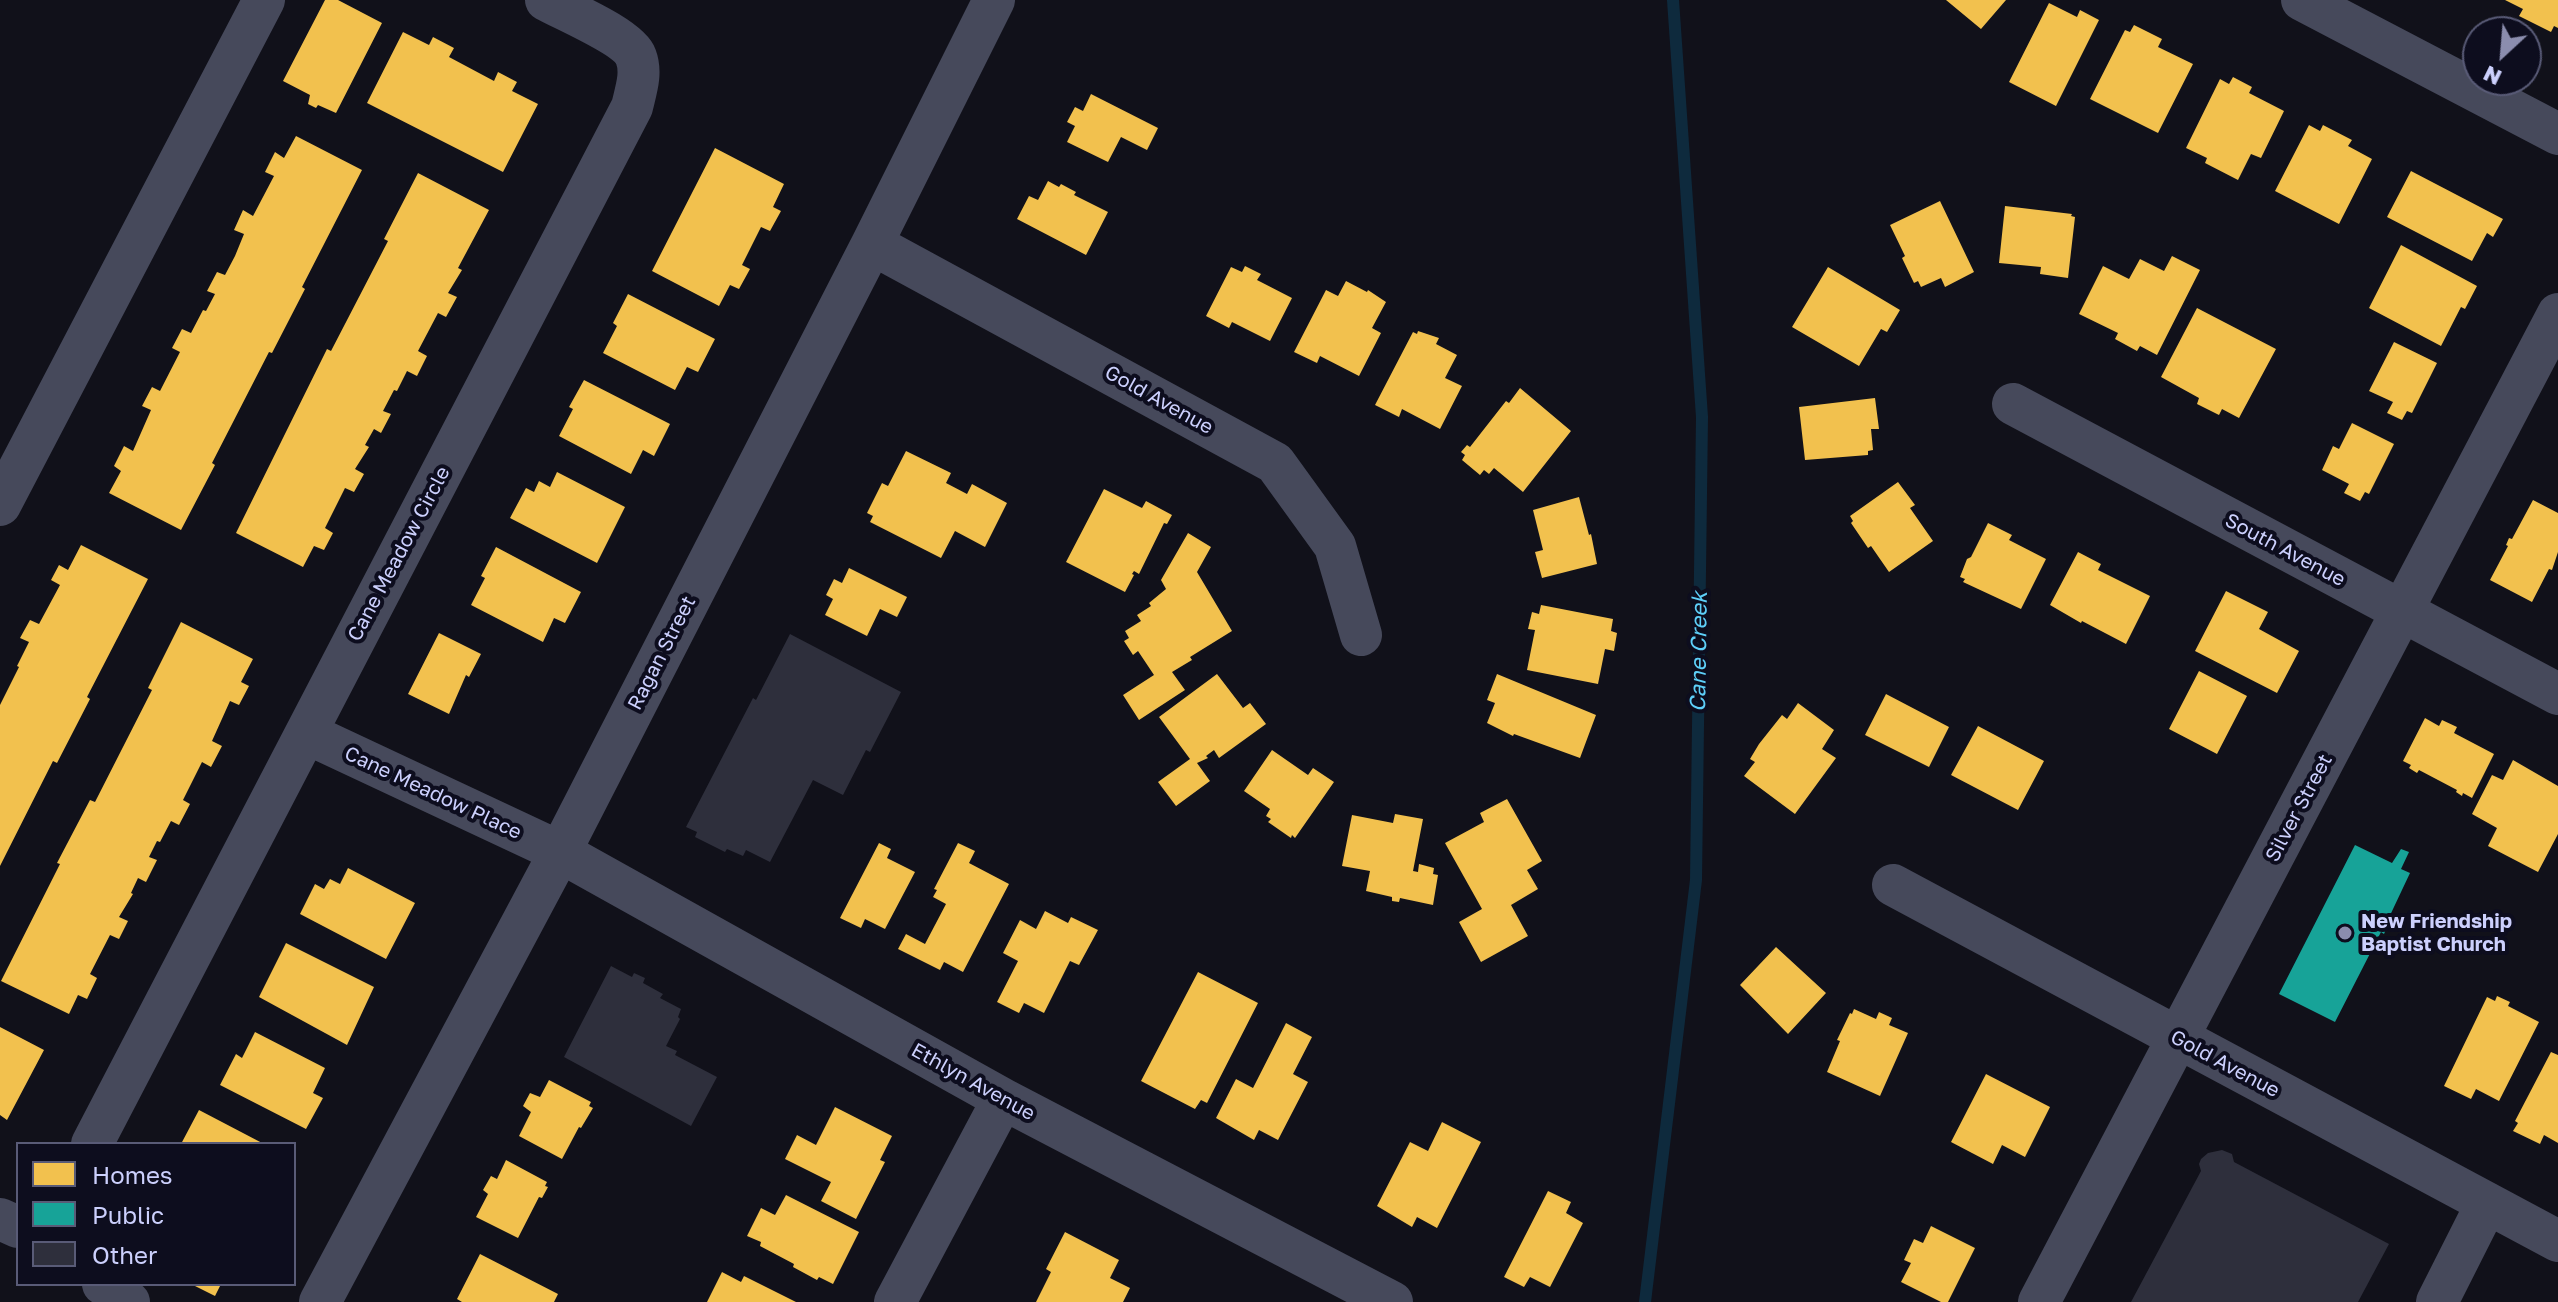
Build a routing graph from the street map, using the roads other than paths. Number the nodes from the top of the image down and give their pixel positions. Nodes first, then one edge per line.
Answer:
1 (264, 0) edge
2 (546, 0) edge
3 (994, 0) edge
4 (2302, 0) edge
5 (2558, 134) edge
6 (872, 244) junction
7 (2558, 314) edge
8 (2013, 404) dead end
9 (0, 505) edge
10 (2402, 612) junction
11 (1361, 635) dead end
12 (2558, 694) edge
13 (306, 733) junction
14 (560, 852) junction
15 (1893, 885) dead end
16 (2178, 1039) junction
17 (1003, 1099) junction
18 (93, 1142) edge
19 (2487, 1203) junction
20 (2558, 1241) edge
21 (106, 1286) edge
22 (129, 1302) edge
23 (320, 1302) edge
24 (895, 1302) edge
25 (1392, 1302) edge
26 (2039, 1302) edge
27 (2437, 1302) edge

1 - 9 street
2 - 13 street, Cane Meadow Circle
3 - 6 street, Ragan Street
4 - 5 street
6 - 11 street, Gold Avenue
6 - 14 street, Ragan Street
7 - 10 street, Silver Street
8 - 10 street, South Avenue
10 - 12 street, South Avenue
10 - 16 street, Silver Street
13 - 14 street, Cane Meadow Place
13 - 18 street, Cane Meadow Circle
14 - 17 street, Ethlyn Avenue
14 - 23 street, Ragan Street
15 - 16 street, Gold Avenue
16 - 19 street, Gold Avenue
16 - 26 street, Silver Street
17 - 24 street
17 - 25 street, Ethlyn Avenue
19 - 20 street, Gold Avenue
19 - 27 street
21 - 22 street

